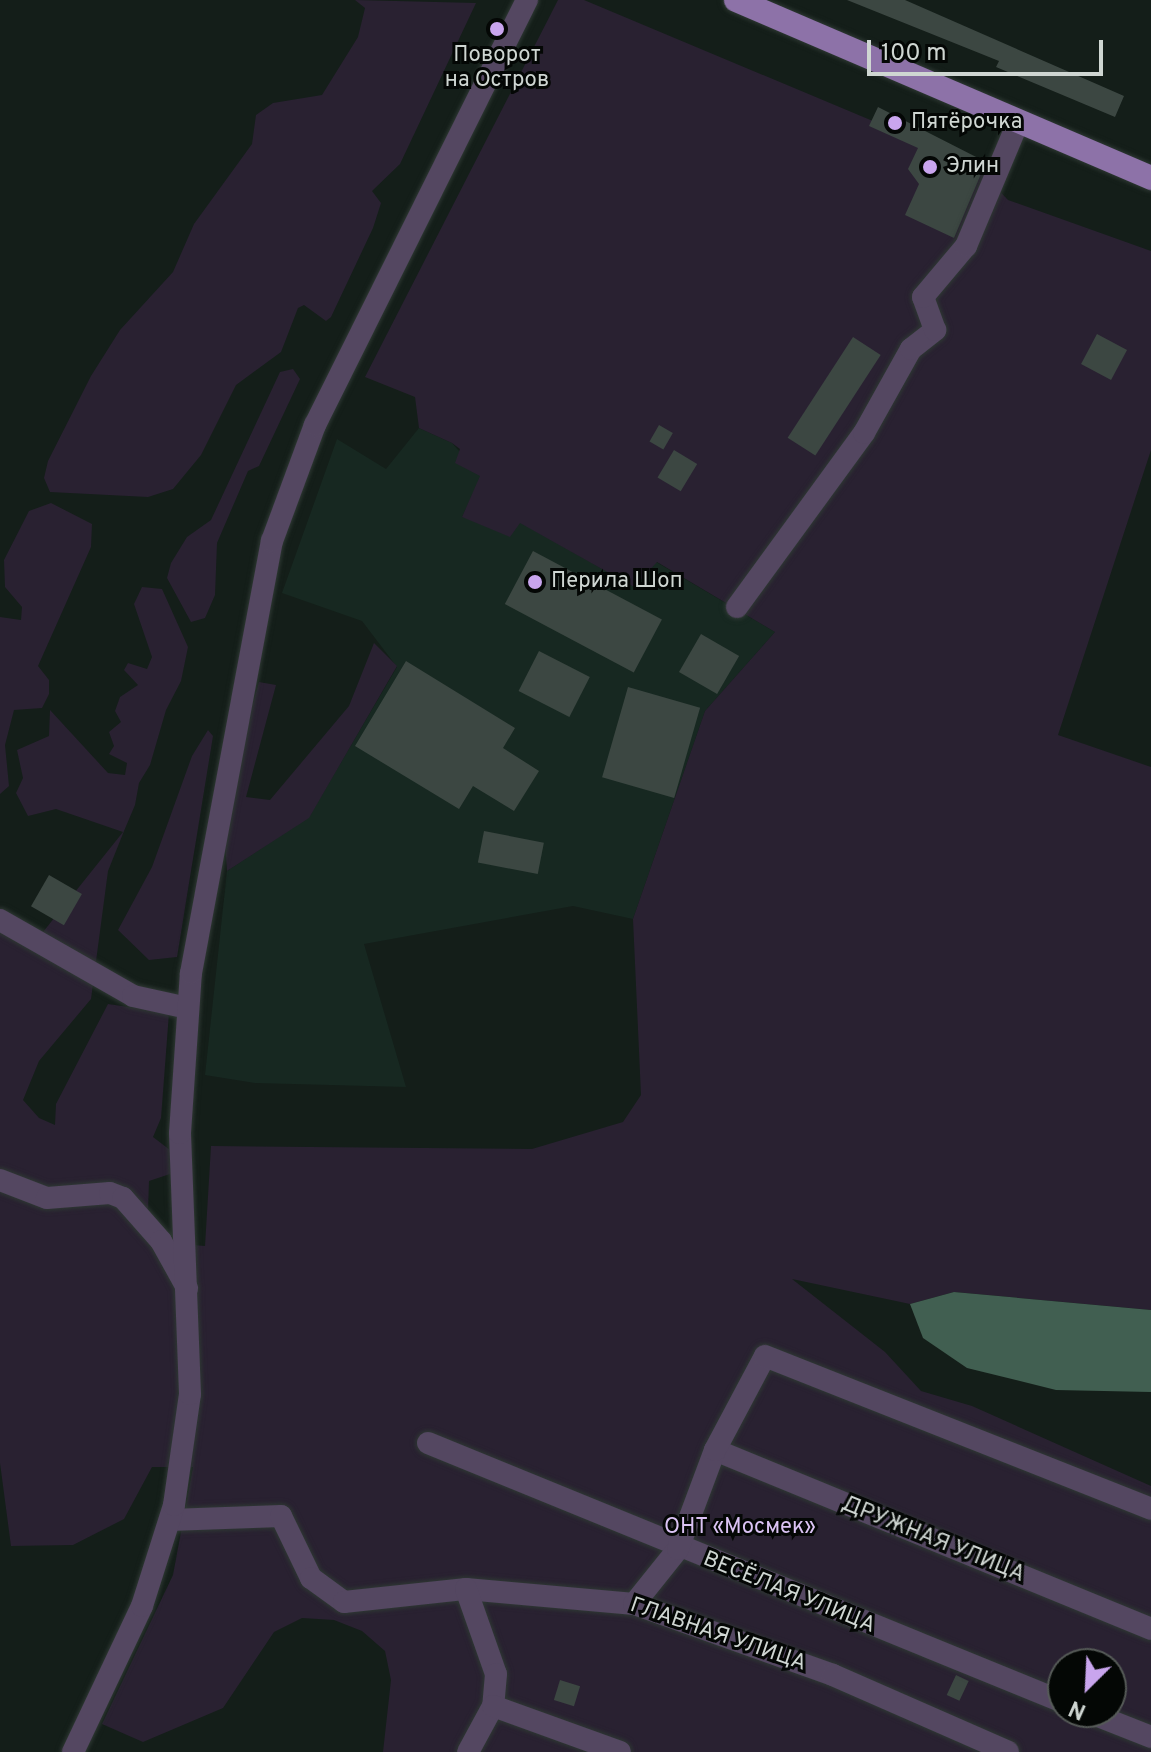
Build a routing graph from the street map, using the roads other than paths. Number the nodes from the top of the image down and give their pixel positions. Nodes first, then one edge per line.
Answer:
1 (527, 0) edge
2 (736, 0) edge
3 (1018, 122) junction
4 (1151, 178) edge
5 (737, 607) dead end
6 (0, 920) edge
7 (188, 1008) junction
8 (0, 1180) edge
9 (188, 1289) junction
10 (428, 1443) dead end
11 (715, 1450) junction
12 (1151, 1509) edge
13 (170, 1520) junction
14 (678, 1549) junction
15 (466, 1589) junction
16 (634, 1604) junction
17 (1151, 1629) edge
18 (1047, 1696) edge
19 (493, 1706) junction
20 (1127, 1727) edge
21 (1151, 1737) edge
22 (73, 1752) edge
23 (468, 1752) edge
24 (620, 1752) edge
25 (1008, 1752) edge

1 - 7 street
2 - 3 main road
3 - 4 main road
3 - 5 street
6 - 7 street
7 - 9 street
8 - 9 street
9 - 13 street
10 - 14 street, ВЕСЁЛАЯ УЛИЦА
11 - 12 street
11 - 14 street
11 - 17 street, ДРУЖНАЯ УЛИЦА
13 - 15 street, ГЛАВНАЯ УЛИЦА
13 - 22 street
14 - 16 street
14 - 18 street, ВЕСЁЛАЯ УЛИЦА
15 - 16 street, ГЛАВНАЯ УЛИЦА
15 - 19 street
16 - 25 street, ГЛАВНАЯ УЛИЦА
19 - 23 street
19 - 24 street
20 - 21 street

